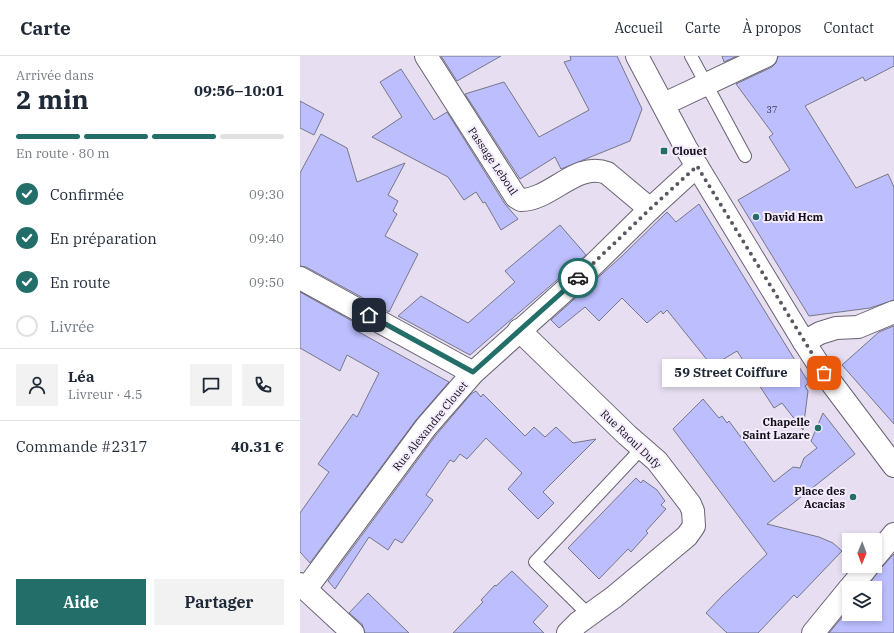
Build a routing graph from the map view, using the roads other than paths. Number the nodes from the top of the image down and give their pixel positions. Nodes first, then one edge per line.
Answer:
1 (426, 56) edge
2 (637, 56) edge
3 (691, 56) edge
4 (766, 56) edge
5 (707, 84) junction
6 (664, 104) junction
7 (745, 156) dead end
8 (697, 166) junction
9 (650, 209) junction
10 (300, 278) edge
11 (894, 312) edge
12 (519, 330) junction
13 (804, 342) junction
14 (473, 372) junction
15 (642, 448) junction
16 (894, 466) edge
17 (894, 534) edge
18 (882, 549) edge
19 (862, 573) edge
20 (856, 581) edge
21 (303, 587) edge
22 (842, 598) edge
23 (589, 615) junction
24 (353, 633) edge
25 (568, 633) edge
26 (813, 633) edge

1 - 9 street, Passage Leboul
2 - 6 street
3 - 5 lane
4 - 5 street
5 - 6 street
5 - 7 lane
6 - 8 street
8 - 9 street, Rue Alexandre Clouet
8 - 13 street
9 - 12 street, Rue Alexandre Clouet
10 - 14 street
11 - 13 street
12 - 14 street, Rue Alexandre Clouet
12 - 15 street, Rue Raoul Dufy
13 - 16 street
14 - 21 street, Rue Alexandre Clouet
15 - 23 lane
15 - 23 street, Rue Raoul Dufy
17 - 18 street
19 - 20 street
21 - 24 street
22 - 26 street
23 - 25 street, Rue Raoul Dufy

